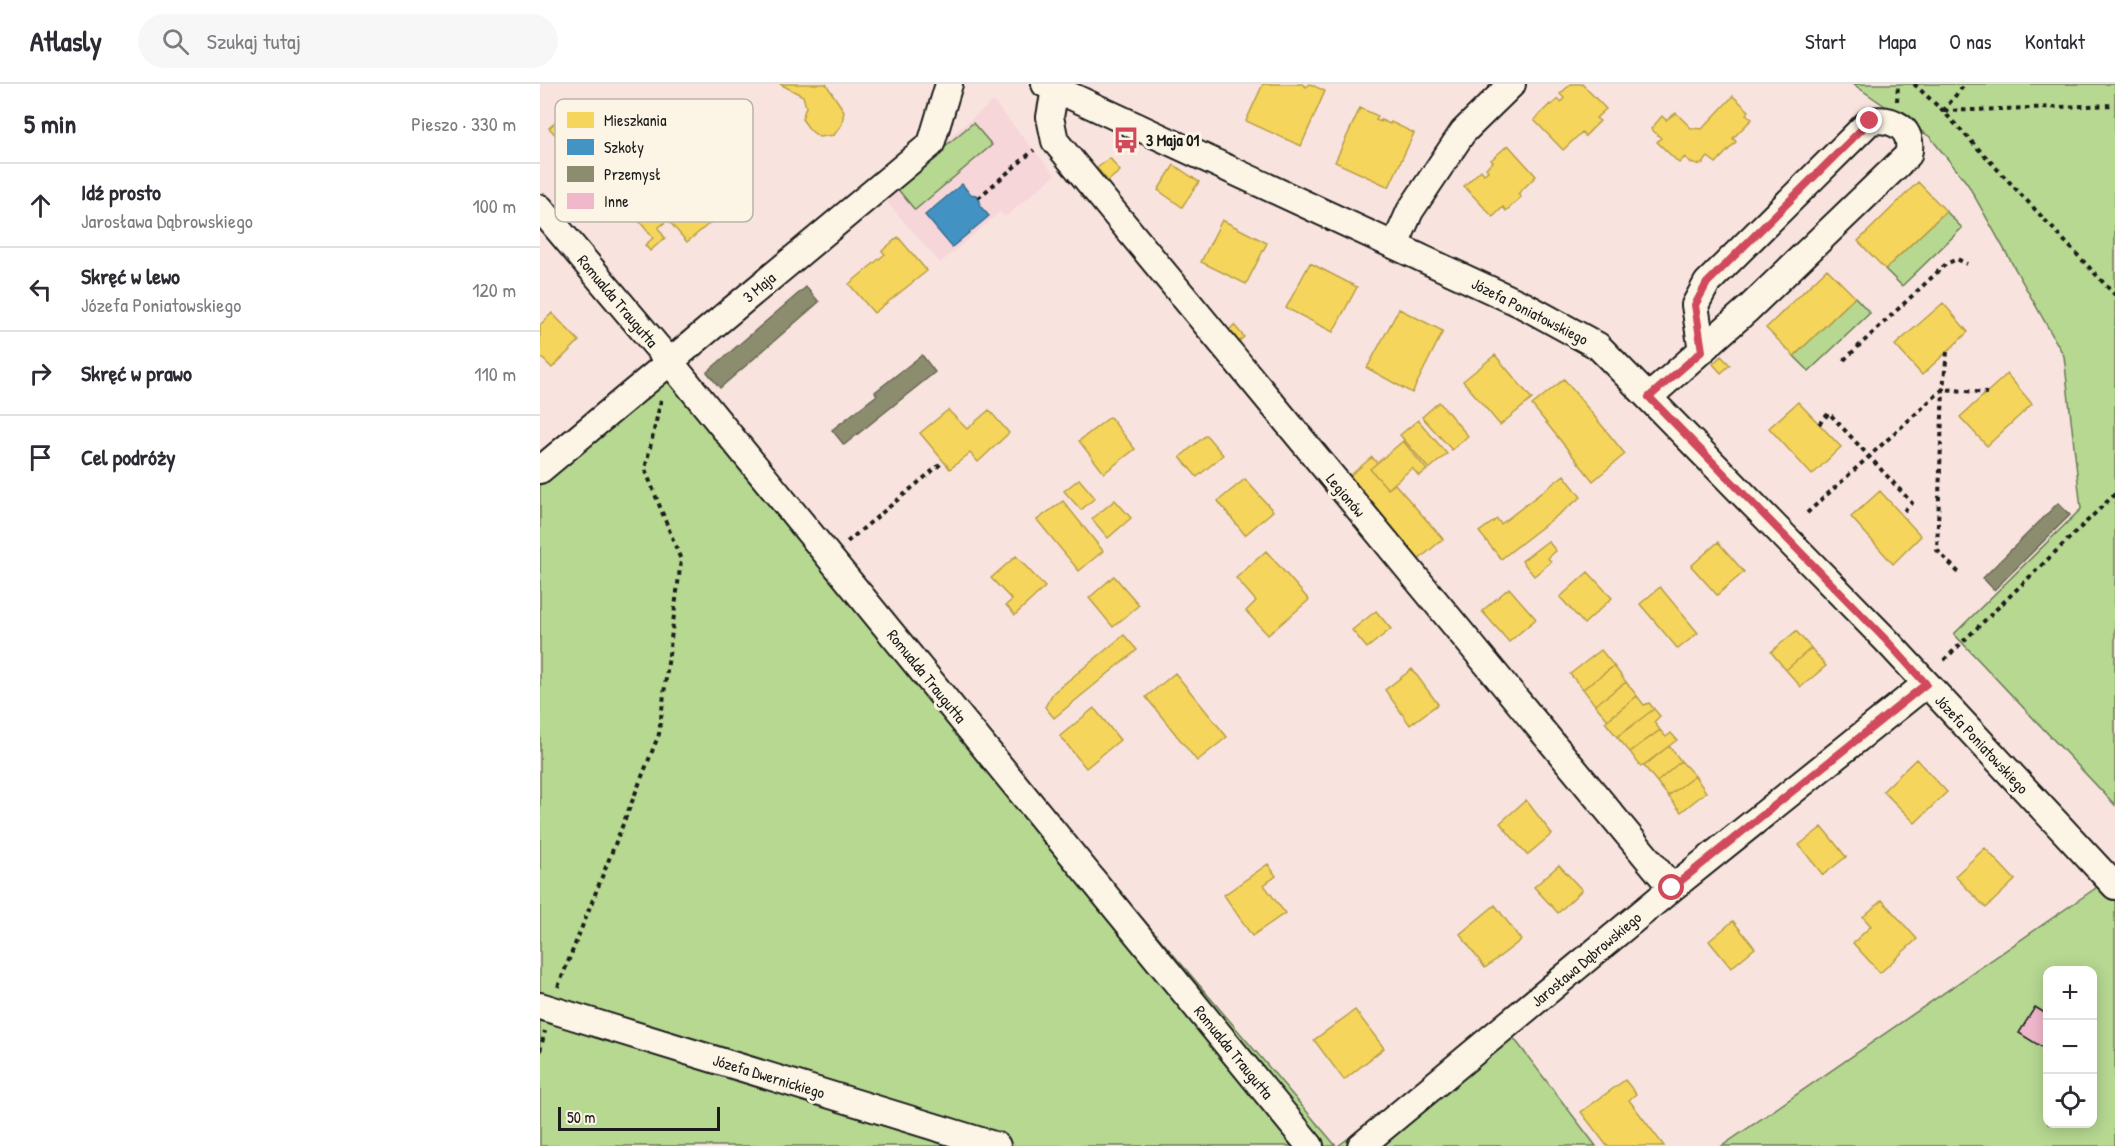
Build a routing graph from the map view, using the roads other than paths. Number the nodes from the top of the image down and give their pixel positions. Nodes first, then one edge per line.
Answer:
1 (949, 84) edge
2 (1512, 84) edge
3 (1050, 87) edge
4 (540, 208) edge
5 (1395, 245) junction
6 (1702, 351) junction
7 (670, 362) junction
8 (1649, 397) junction
9 (540, 470) edge
10 (1926, 684) junction
11 (2115, 886) edge
12 (1672, 888) junction
13 (545, 1008) edge
14 (997, 1146) edge
15 (1310, 1146) edge
16 (1360, 1146) edge

1 - 7 street, 3 Maja
2 - 5 street
3 - 5 street, Józefa Poniatowskiego
3 - 12 street, Legionów
4 - 7 street, Romualda Traugutta
5 - 8 street, Józefa Poniatowskiego
6 - 6 street
6 - 8 street
7 - 9 street, 3 Maja
7 - 15 street, Romualda Traugutta
8 - 10 street, Józefa Poniatowskiego
10 - 11 street, Józefa Poniatowskiego
10 - 12 street, Jarosława Dąbrowskiego
12 - 16 street, Jarosława Dąbrowskiego
13 - 14 street, Józefa Dwernickiego

